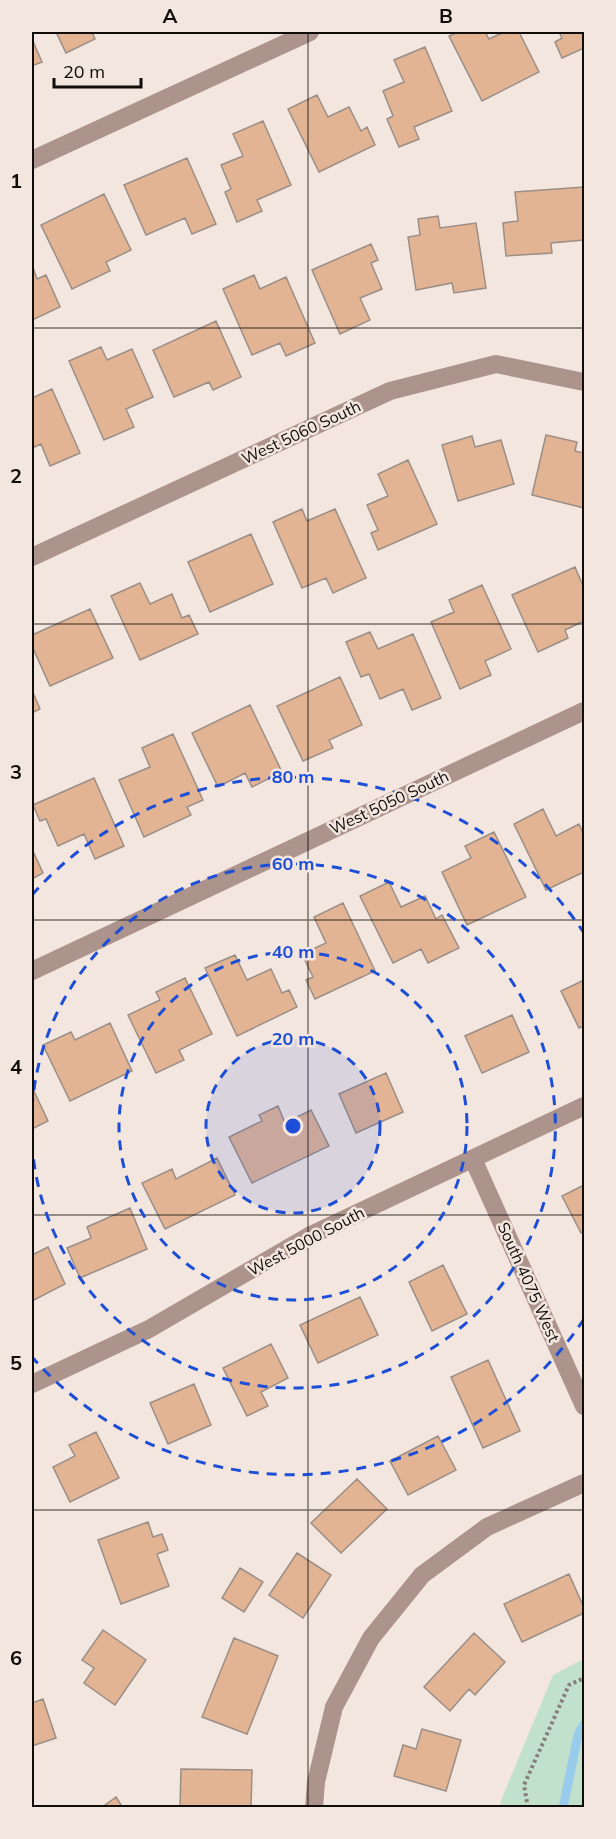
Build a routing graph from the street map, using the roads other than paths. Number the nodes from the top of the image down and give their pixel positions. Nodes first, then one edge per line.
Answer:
1 (310, 32) edge
2 (32, 160) edge
3 (585, 382) edge
4 (32, 557) edge
5 (585, 711) edge
6 (32, 971) edge
7 (585, 1106) edge
8 (473, 1159) junction
9 (32, 1384) edge
10 (585, 1407) edge
11 (585, 1483) edge
12 (314, 1808) edge

1 - 2 street
3 - 4 street, West 5060 South
5 - 6 street, West 5050 South
7 - 8 street, West 5000 South
8 - 9 street, West 5000 South
8 - 10 street, South 4075 West
11 - 12 street

